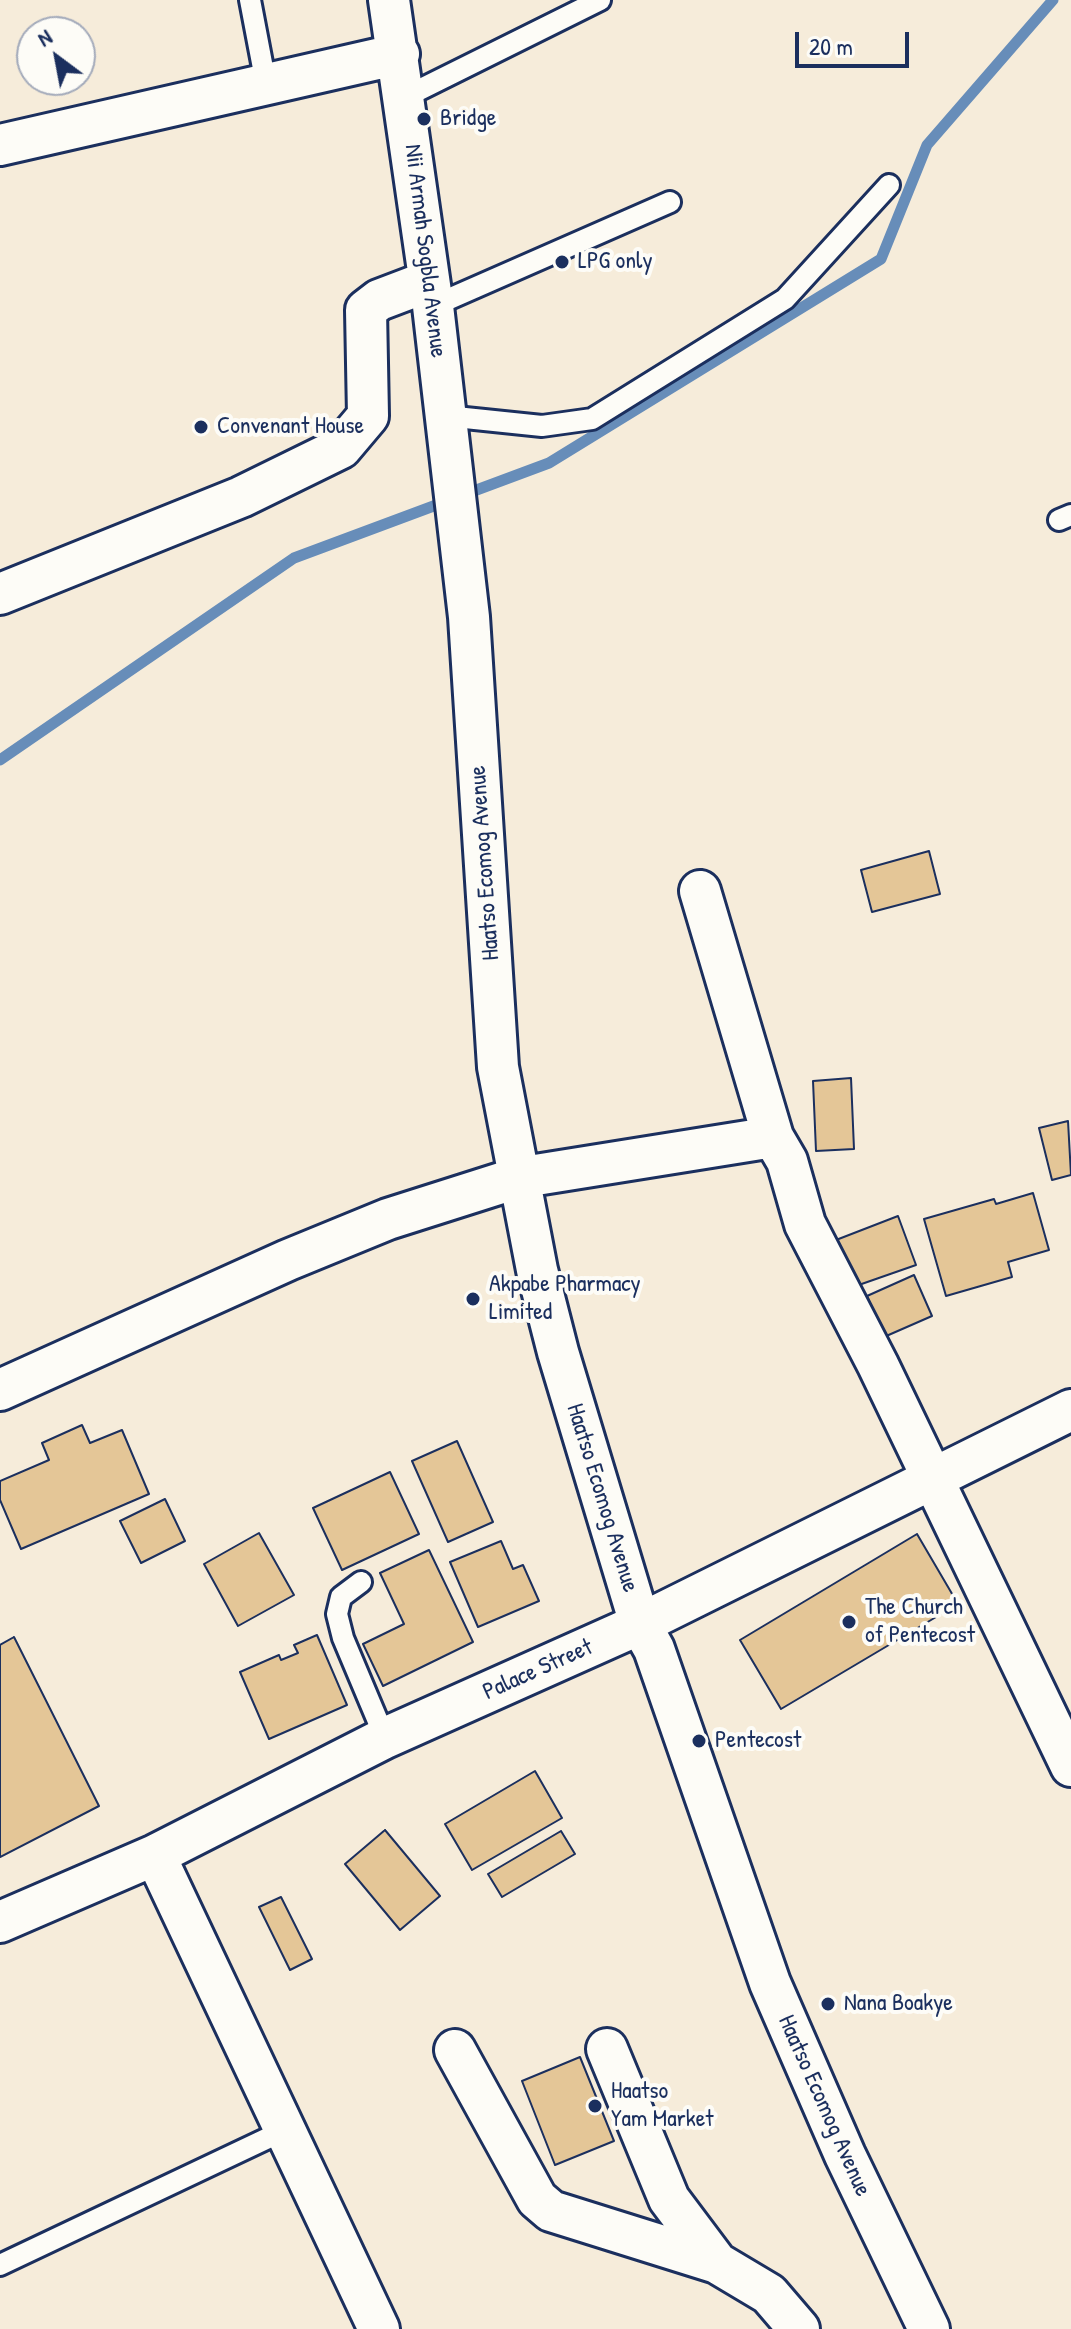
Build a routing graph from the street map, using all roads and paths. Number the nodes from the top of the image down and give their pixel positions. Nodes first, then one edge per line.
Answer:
1 (250, 0) edge
2 (389, 0) edge
3 (600, 0) edge
4 (399, 54) junction
5 (266, 84) junction
6 (405, 97) junction
7 (0, 145) edge
8 (889, 185) dead end
9 (670, 202) dead end
10 (431, 294) junction
11 (446, 416) junction
12 (450, 456) joint
13 (0, 594) edge
14 (700, 891) dead end
15 (773, 1137) junction
16 (517, 1178) junction
17 (0, 1390) edge
18 (1071, 1410) edge
19 (934, 1480) junction
20 (361, 1582) dead end
21 (640, 1624) junction
22 (385, 1738) junction
23 (1071, 1766) edge
24 (155, 1855) junction
25 (0, 1922) edge
26 (607, 2049) dead end
27 (455, 2050) dead end
28 (285, 2130) junction
29 (717, 2263) junction
30 (0, 2265) edge
31 (379, 2329) edge
32 (799, 2329) edge
33 (929, 2329) edge

1 - 5 lane
2 - 4 street, Nii Armah Sogbla Avenue
3 - 6 lane
4 - 5 street
4 - 6 street, Nii Armah Sogbla Avenue
5 - 7 street
6 - 10 street, Nii Armah Sogbla Avenue
8 - 11 lane
9 - 10 lane
10 - 11 street, Nii Armah Sogbla Avenue
10 - 13 street
11 - 12 street, Nii Armah Sogbla Avenue
12 - 16 street, Haatso Ecomog Avenue
14 - 15 street
15 - 16 street
15 - 19 street
16 - 17 street
16 - 21 street, Haatso Ecomog Avenue
18 - 19 street, Palace Street
19 - 21 street, Palace Street
19 - 23 street
20 - 22 lane
21 - 22 street, Palace Street
21 - 33 street, Haatso Ecomog Avenue
22 - 24 street, Palace Street
24 - 25 street, Palace Street
24 - 28 street
26 - 29 street
27 - 29 street
28 - 30 lane
28 - 31 street
29 - 32 street

